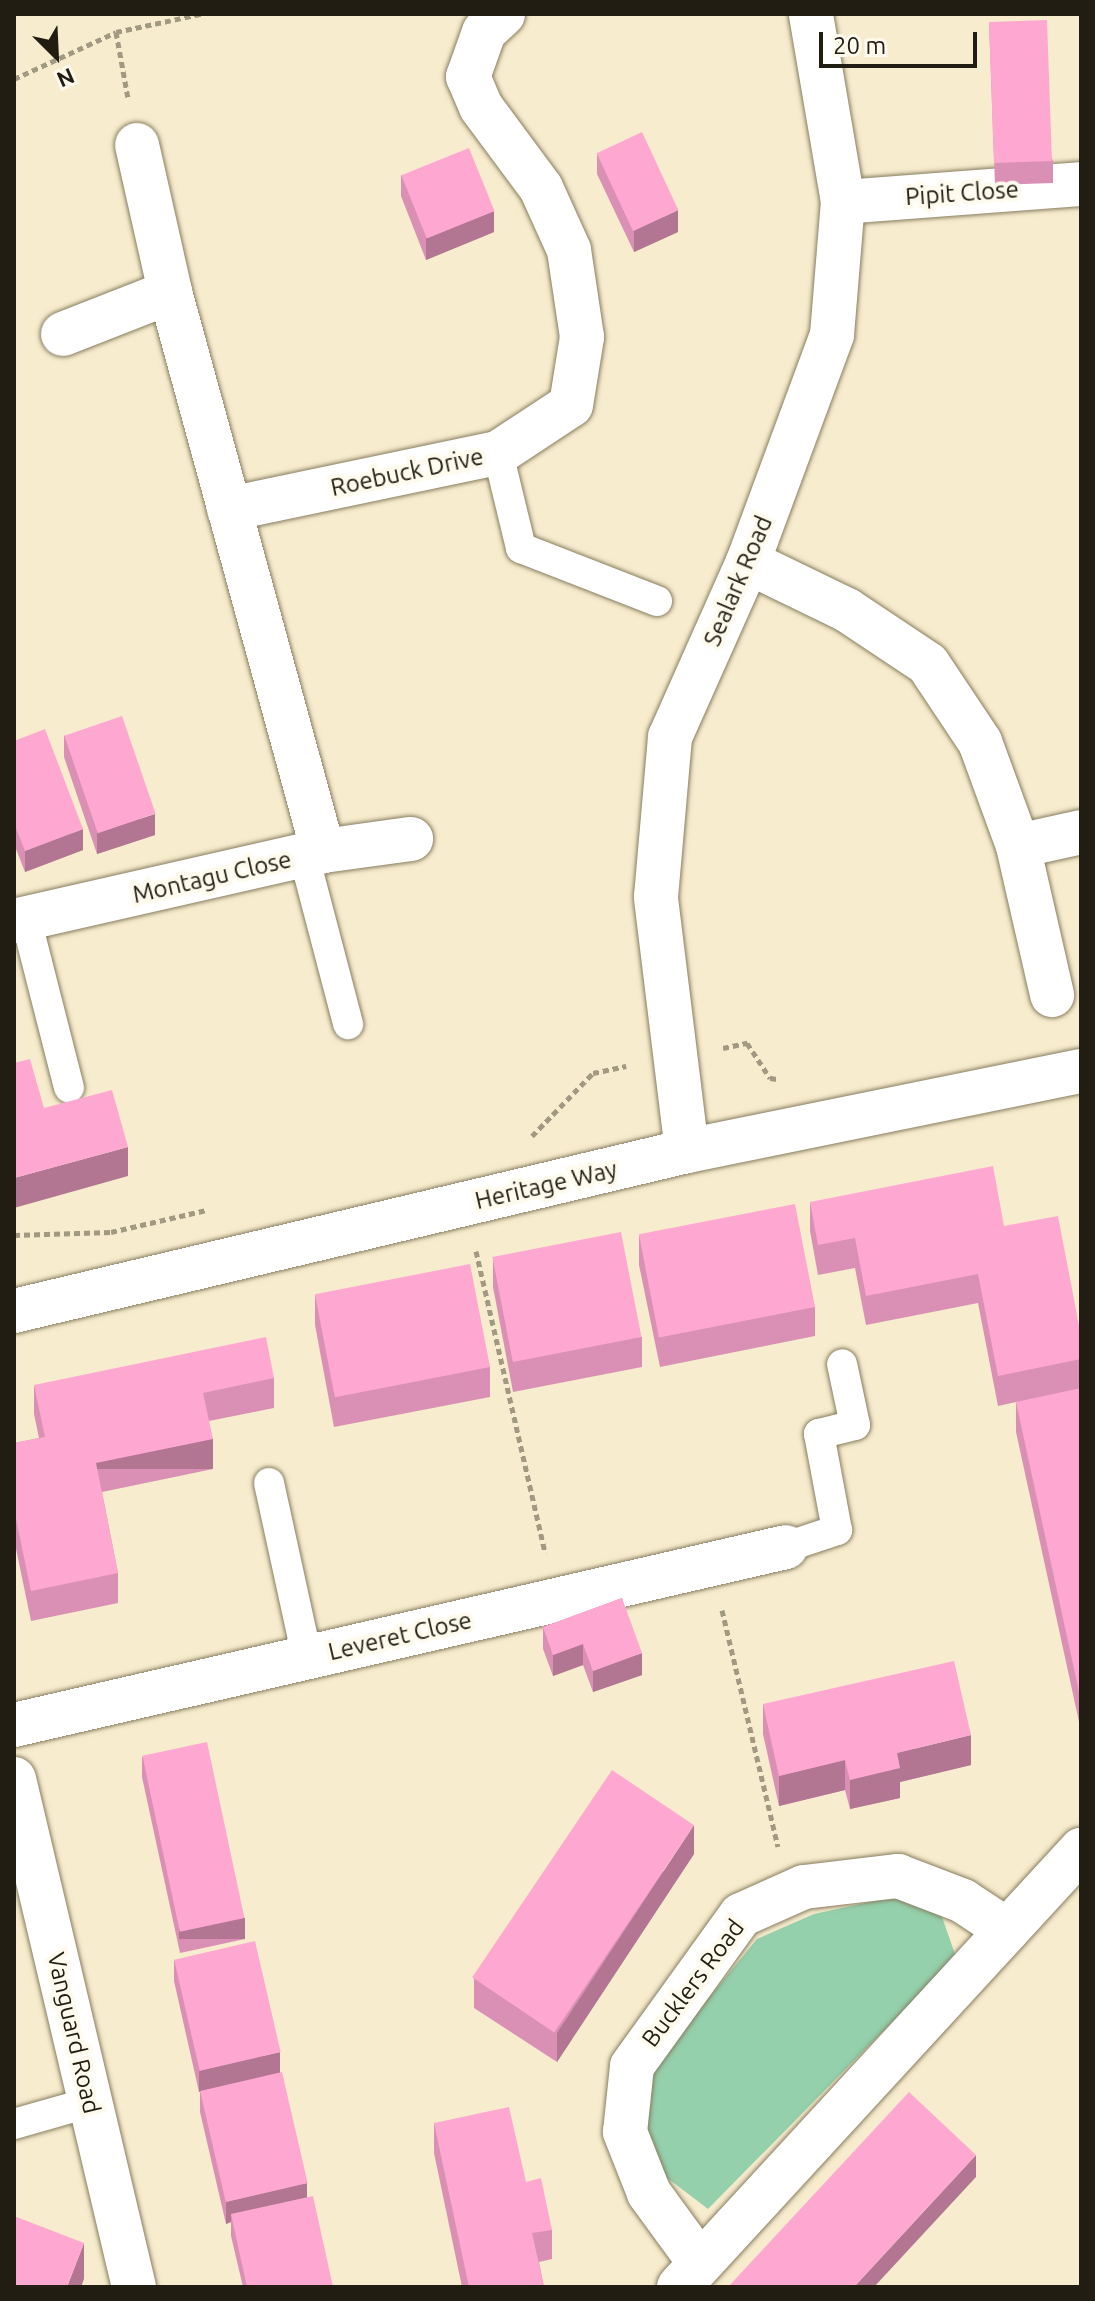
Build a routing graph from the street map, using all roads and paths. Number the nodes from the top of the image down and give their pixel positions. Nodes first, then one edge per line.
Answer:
1 (201, 14) edge
2 (503, 14) edge
3 (811, 14) edge
4 (116, 32) junction
5 (14, 79) edge
6 (137, 145) joint
7 (1081, 184) edge
8 (843, 202) junction
9 (170, 292) junction
10 (63, 334) dead end
11 (498, 453) junction
12 (229, 509) junction
13 (748, 562) junction
14 (657, 601) dead end
15 (1081, 832) edge
16 (411, 839) dead end
17 (1018, 846) junction
18 (313, 854) junction
19 (20, 920) edge
20 (1052, 995) dead end
21 (348, 1024) dead end
22 (1081, 1071) edge
23 (593, 1073) dead end
24 (69, 1088) dead end
25 (519, 1138) dead end
26 (687, 1151) junction
27 (218, 1207) dead end
28 (14, 1235) edge
29 (488, 1242) dead end
30 (14, 1311) edge
31 (842, 1364) dead end
32 (269, 1483) dead end
33 (786, 1547) joint
34 (711, 1565) junction
35 (556, 1601) junction
36 (307, 1657) junction
37 (14, 1725) edge
38 (14, 1779) edge
39 (1081, 1850) edge
40 (789, 1893) junction
41 (1007, 1930) junction
42 (91, 2102) junction
43 (14, 2124) edge
44 (690, 2275) edge
45 (134, 2287) edge

1 - 4 path
2 - 11 street, Roebuck Drive
3 - 8 street, Sealark Road
4 - 5 path
4 - 6 path
6 - 9 street
7 - 8 street, Pipit Close
8 - 13 street, Sealark Road
9 - 10 street
9 - 12 street
11 - 12 street, Roebuck Drive
11 - 14 lane
12 - 18 street
13 - 17 street
13 - 26 street, Sealark Road
15 - 17 street
16 - 18 street, Montagu Close
17 - 20 street
18 - 19 street, Montagu Close
18 - 21 lane
19 - 24 lane
22 - 26 street, Heritage Way
23 - 25 path
26 - 30 street, Heritage Way
27 - 28 path
29 - 35 path
31 - 33 lane
32 - 36 lane
33 - 34 street, Leveret Close
34 - 35 street, Leveret Close
34 - 40 path
35 - 36 street, Leveret Close
36 - 37 street, Leveret Close
38 - 42 street, Vanguard Road
39 - 41 street, Bucklers Road
40 - 41 street, Bucklers Road
40 - 44 street, Bucklers Road
41 - 44 street, Bucklers Road
42 - 43 lane
42 - 45 street, Vanguard Road

